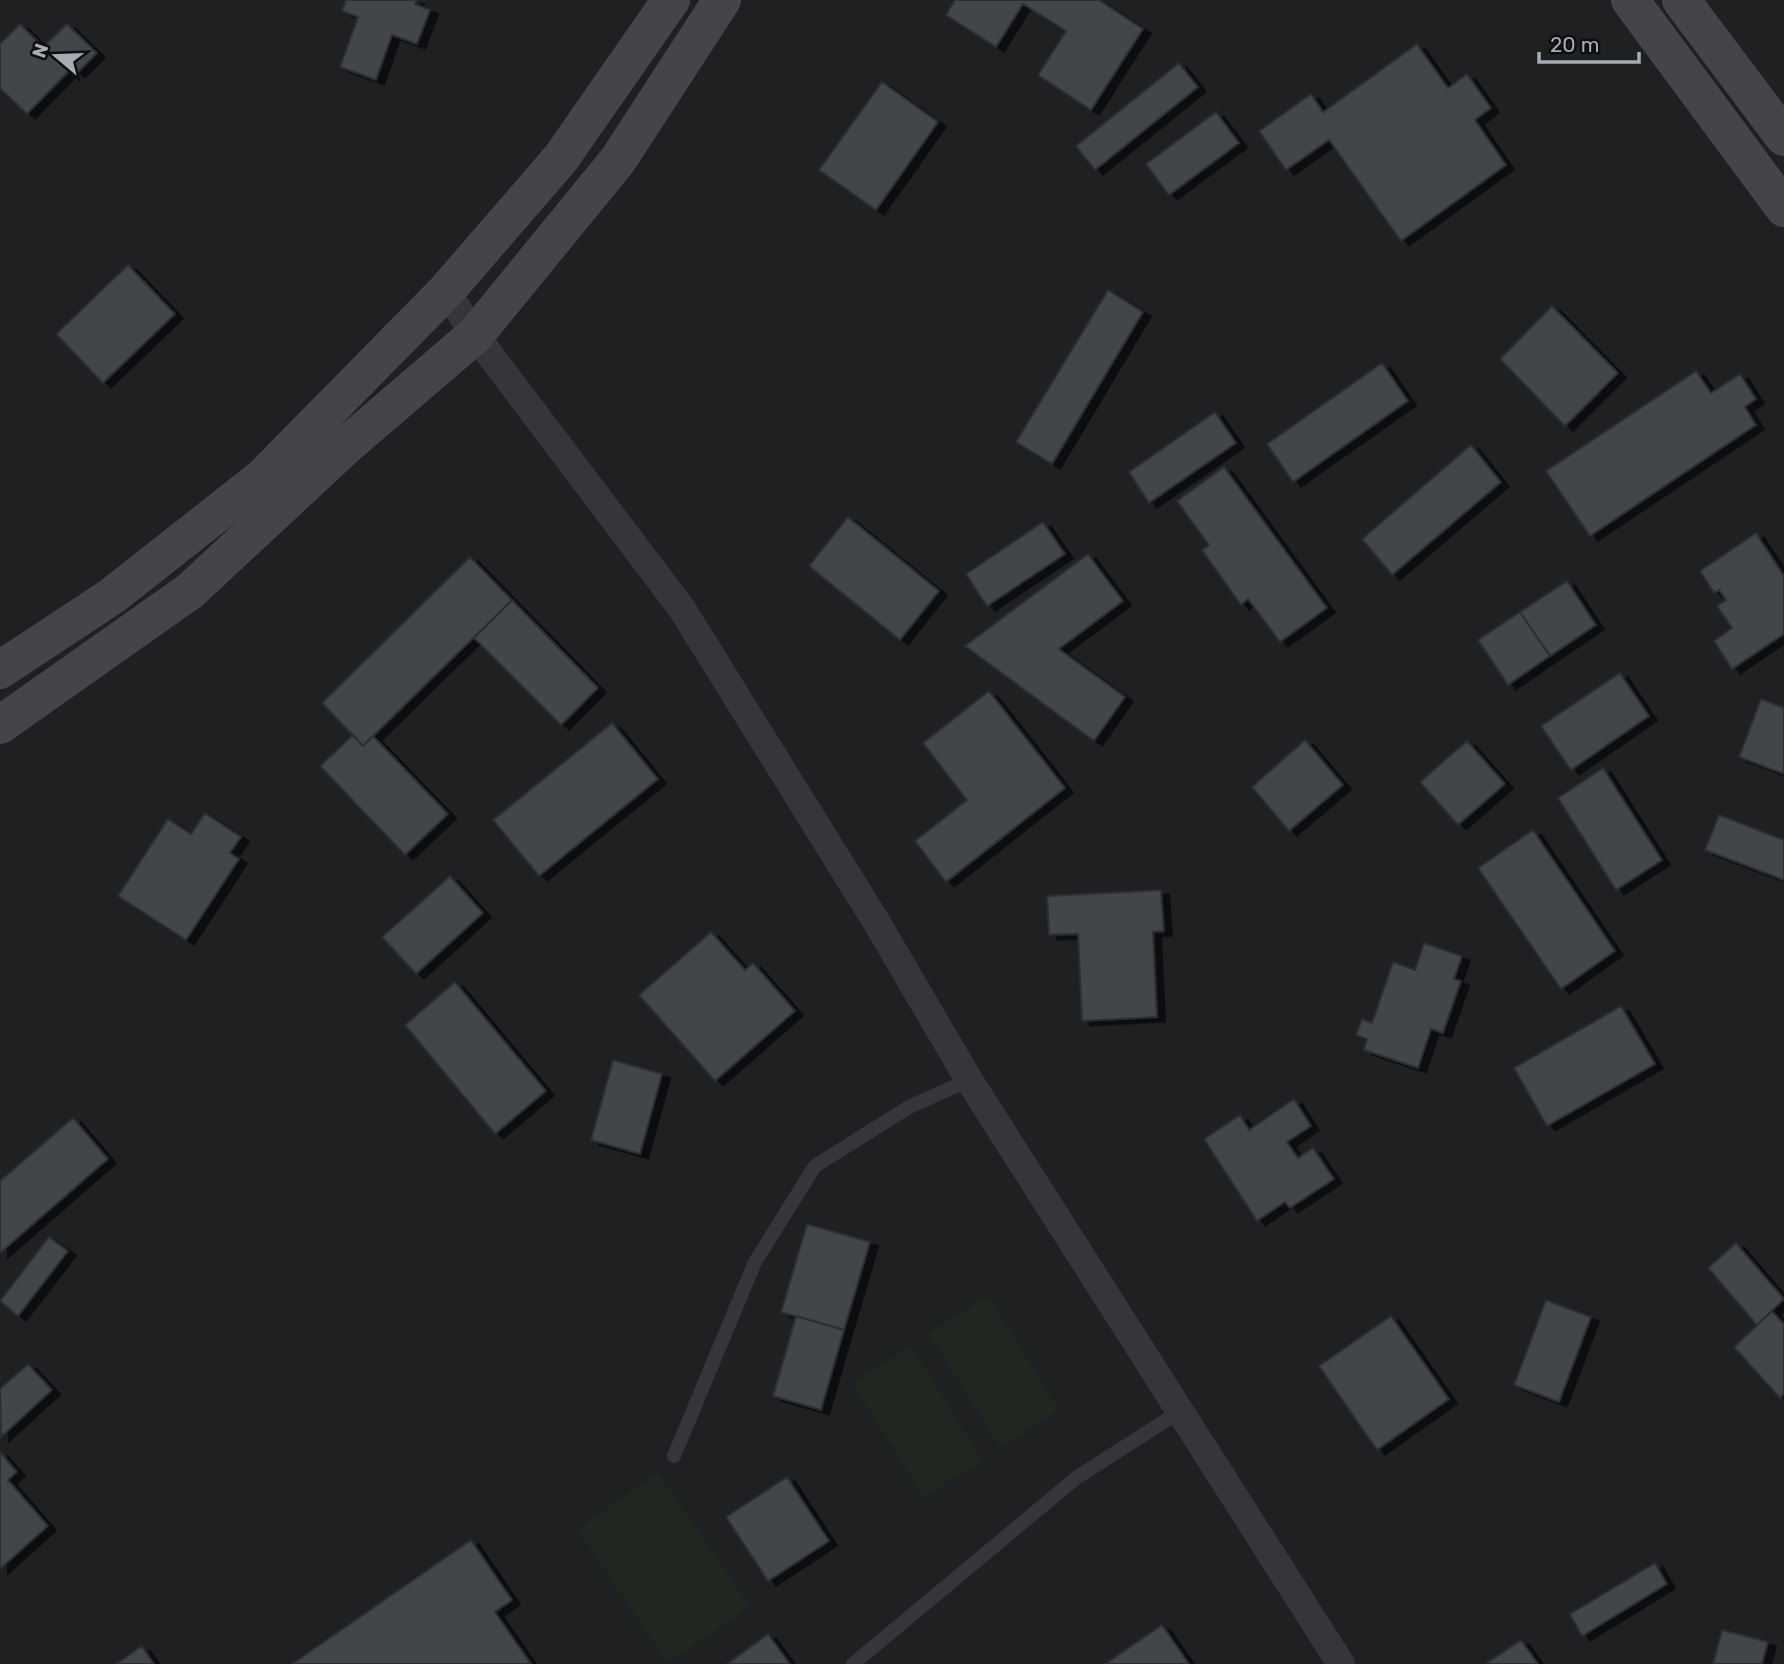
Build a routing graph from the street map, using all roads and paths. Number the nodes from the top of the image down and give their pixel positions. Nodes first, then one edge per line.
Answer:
1 (671, 0) edge
2 (722, 0) edge
3 (1630, 0) edge
4 (1684, 3) edge
5 (1655, 32) junction
6 (1784, 137) edge
7 (1784, 208) edge
8 (446, 291) junction
9 (475, 335) junction
10 (0, 670) edge
11 (0, 725) edge
12 (969, 1080) junction
13 (1179, 1412) junction
14 (674, 1457) dead end
15 (853, 1664) edge
16 (1341, 1664) edge

1 - 8 street
2 - 9 street
3 - 5 street
4 - 5 street
4 - 6 street
5 - 7 street
8 - 9 street
8 - 10 street
9 - 11 street
9 - 12 street
12 - 13 street
12 - 14 lane
13 - 15 lane
13 - 16 street

